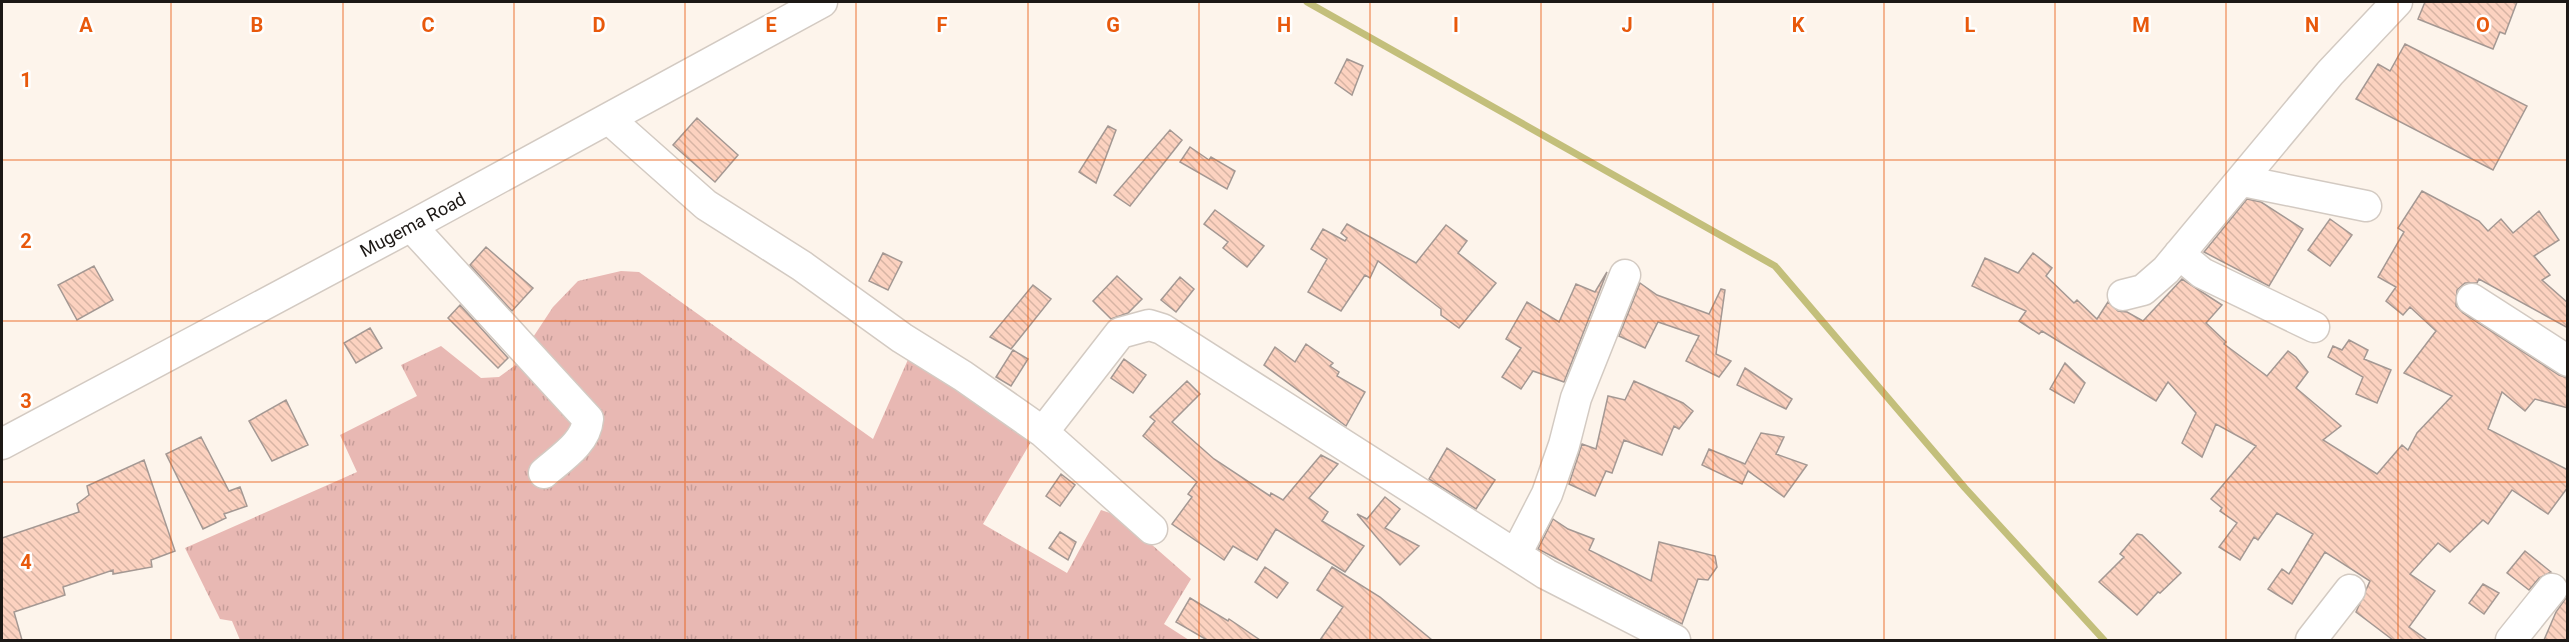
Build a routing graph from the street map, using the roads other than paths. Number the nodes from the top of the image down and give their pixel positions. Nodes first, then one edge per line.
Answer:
1 (822, 2) edge
2 (2397, 2) edge
3 (609, 119) junction
4 (2243, 181) junction
5 (2366, 206) dead end
6 (411, 226) junction
7 (2180, 254) junction
8 (1625, 275) dead end
9 (2123, 295) dead end
10 (2472, 299) dead end
11 (2314, 327) dead end
12 (2568, 361) edge
13 (1043, 432) junction
14 (2, 444) edge
15 (544, 473) dead end
16 (1152, 529) dead end
17 (1516, 554) junction
18 (2552, 589) dead end
19 (2350, 590) dead end
20 (1675, 640) edge
21 (2311, 640) edge
22 (2511, 640) edge

1 - 3 street, Mugema Road
2 - 4 street
3 - 6 street, Mugema Road
3 - 13 street
4 - 5 street
4 - 7 street
6 - 14 street, Mugema Road
6 - 15 street
7 - 9 street
7 - 11 street
8 - 17 street
10 - 12 street
13 - 16 street
13 - 17 street
17 - 20 street
18 - 22 street
19 - 21 street

